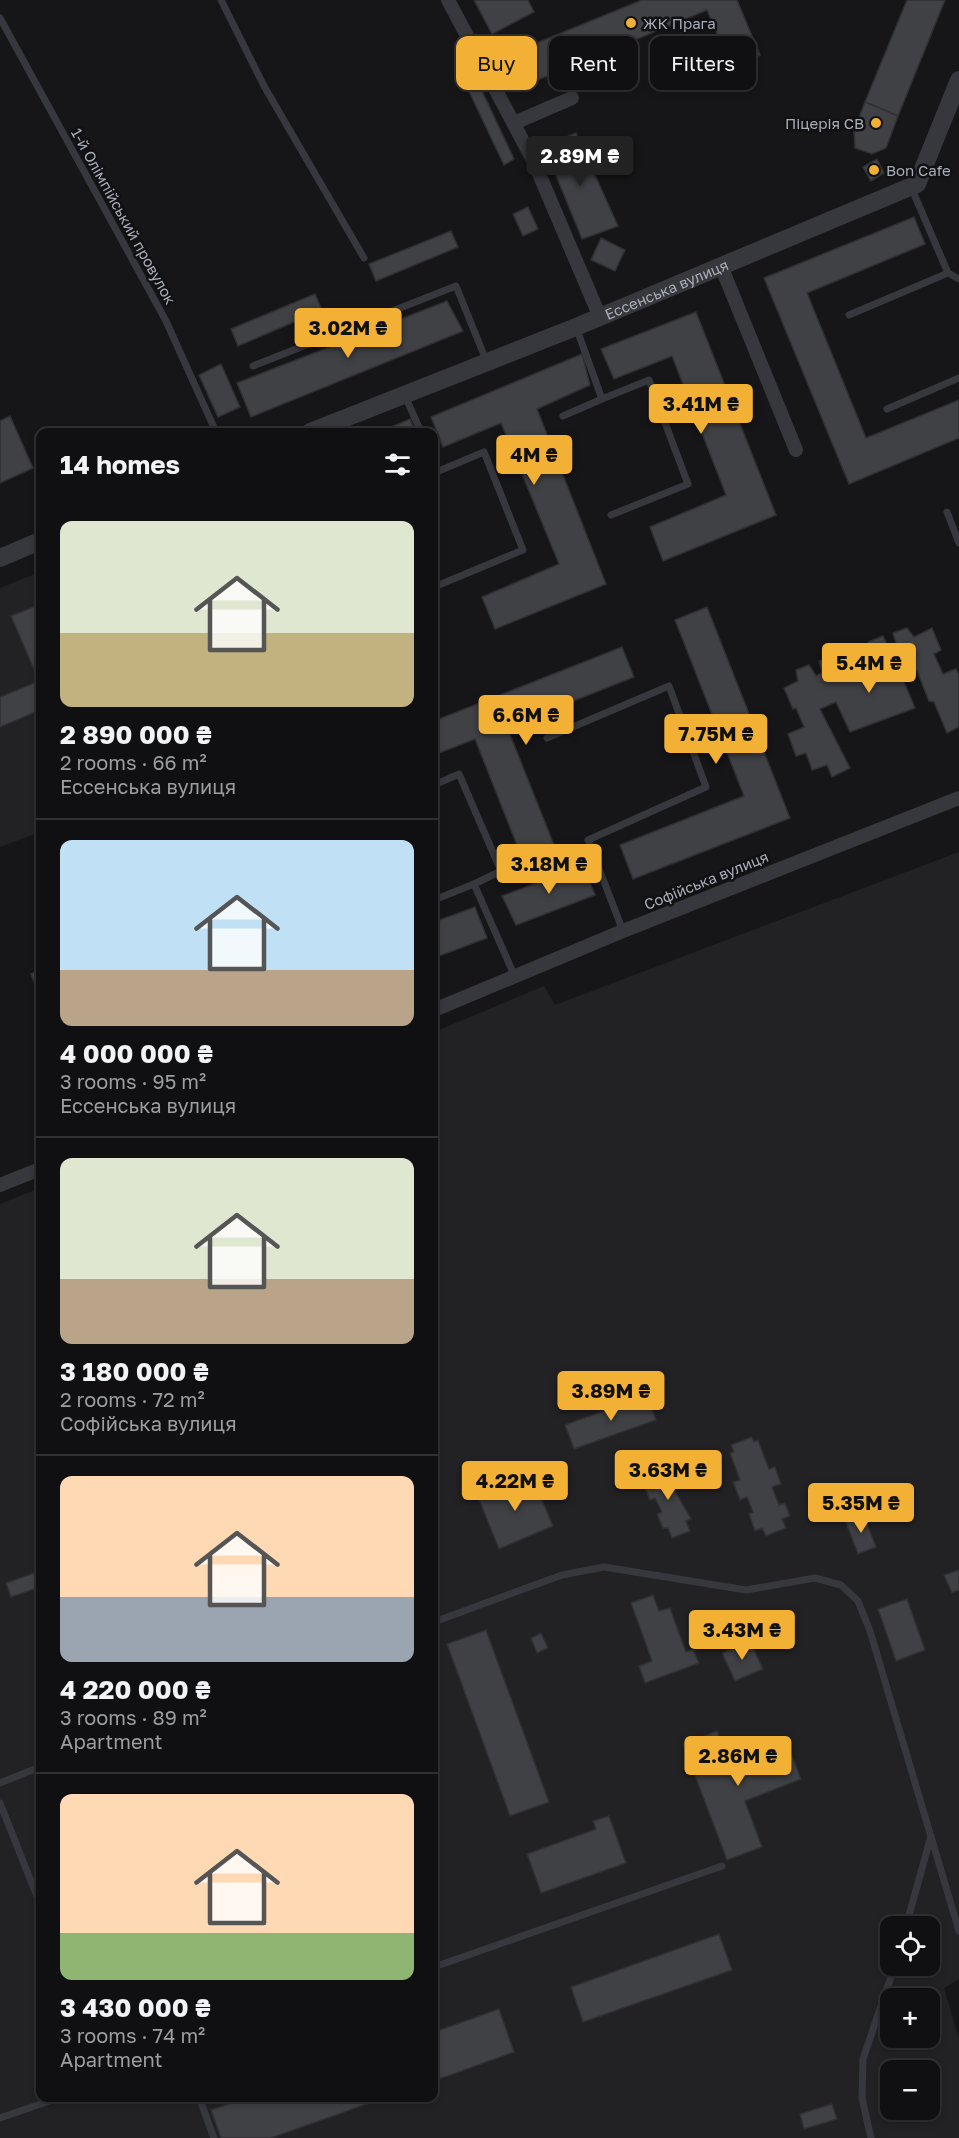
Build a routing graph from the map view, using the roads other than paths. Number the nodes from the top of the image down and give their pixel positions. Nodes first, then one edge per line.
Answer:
1 (221, 0) edge
2 (448, 0) edge
3 (0, 18) edge
4 (959, 80) edge
5 (572, 98) dead end
6 (514, 123) junction
7 (910, 187) junction
8 (364, 258) dead end
9 (722, 266) junction
10 (948, 273) junction
11 (959, 279) edge
12 (849, 315) dead end
13 (600, 317) junction
14 (576, 327) junction
15 (487, 362) junction
16 (253, 366) dead end
17 (959, 378) edge
18 (405, 396) junction
19 (602, 399) junction
20 (887, 409) dead end
21 (563, 416) dead end
22 (214, 428) edge
23 (320, 428) edge
24 (419, 428) edge
25 (796, 450) dead end
26 (438, 471) edge
27 (946, 512) dead end
28 (610, 515) dead end
29 (36, 543) edge
30 (959, 543) edge
31 (0, 558) edge
32 (438, 585) edge
33 (547, 738) dead end
34 (438, 783) edge
35 (959, 798) edge
36 (474, 884) junction
37 (438, 898) edge
38 (623, 930) junction
39 (515, 976) junction
40 (438, 1008) edge
41 (36, 1171) edge
42 (0, 1185) edge
43 (438, 1621) edge
44 (36, 1769) edge
45 (0, 1783) edge
46 (0, 1803) edge
47 (931, 1836) junction
48 (722, 1866) dead end
49 (36, 1894) edge
50 (909, 1916) edge
51 (959, 1931) edge
52 (438, 1966) edge
53 (891, 1976) edge
54 (46, 2102) edge
55 (201, 2102) edge
56 (0, 2118) edge
57 (214, 2138) edge
58 (871, 2138) edge

1 - 8 lane
2 - 6 street
3 - 22 lane, 1-й Олімпійський провулок
4 - 7 street
5 - 6 street
6 - 13 street
7 - 9 street, Ессенська вулиця
7 - 10 lane
9 - 13 street, Ессенська вулиця
9 - 25 street
10 - 11 lane
10 - 12 lane
13 - 14 street, Ессенська вулиця
14 - 15 street, Ессенська вулиця
14 - 19 lane
15 - 16 lane
15 - 18 street, Ессенська вулиця
17 - 20 lane
18 - 23 street, Ессенська вулиця
18 - 24 lane
19 - 21 lane
19 - 28 lane
26 - 32 lane
27 - 30 lane
29 - 31 street
33 - 38 lane
34 - 36 lane
35 - 38 street, Софійська вулиця
36 - 37 lane
36 - 39 lane
38 - 39 street, Софійська вулиця
39 - 40 street, Софійська вулиця
41 - 42 street
43 - 47 lane
44 - 45 lane
46 - 49 lane
47 - 50 lane
47 - 51 lane
48 - 52 lane
53 - 58 lane
54 - 56 lane
55 - 57 lane

